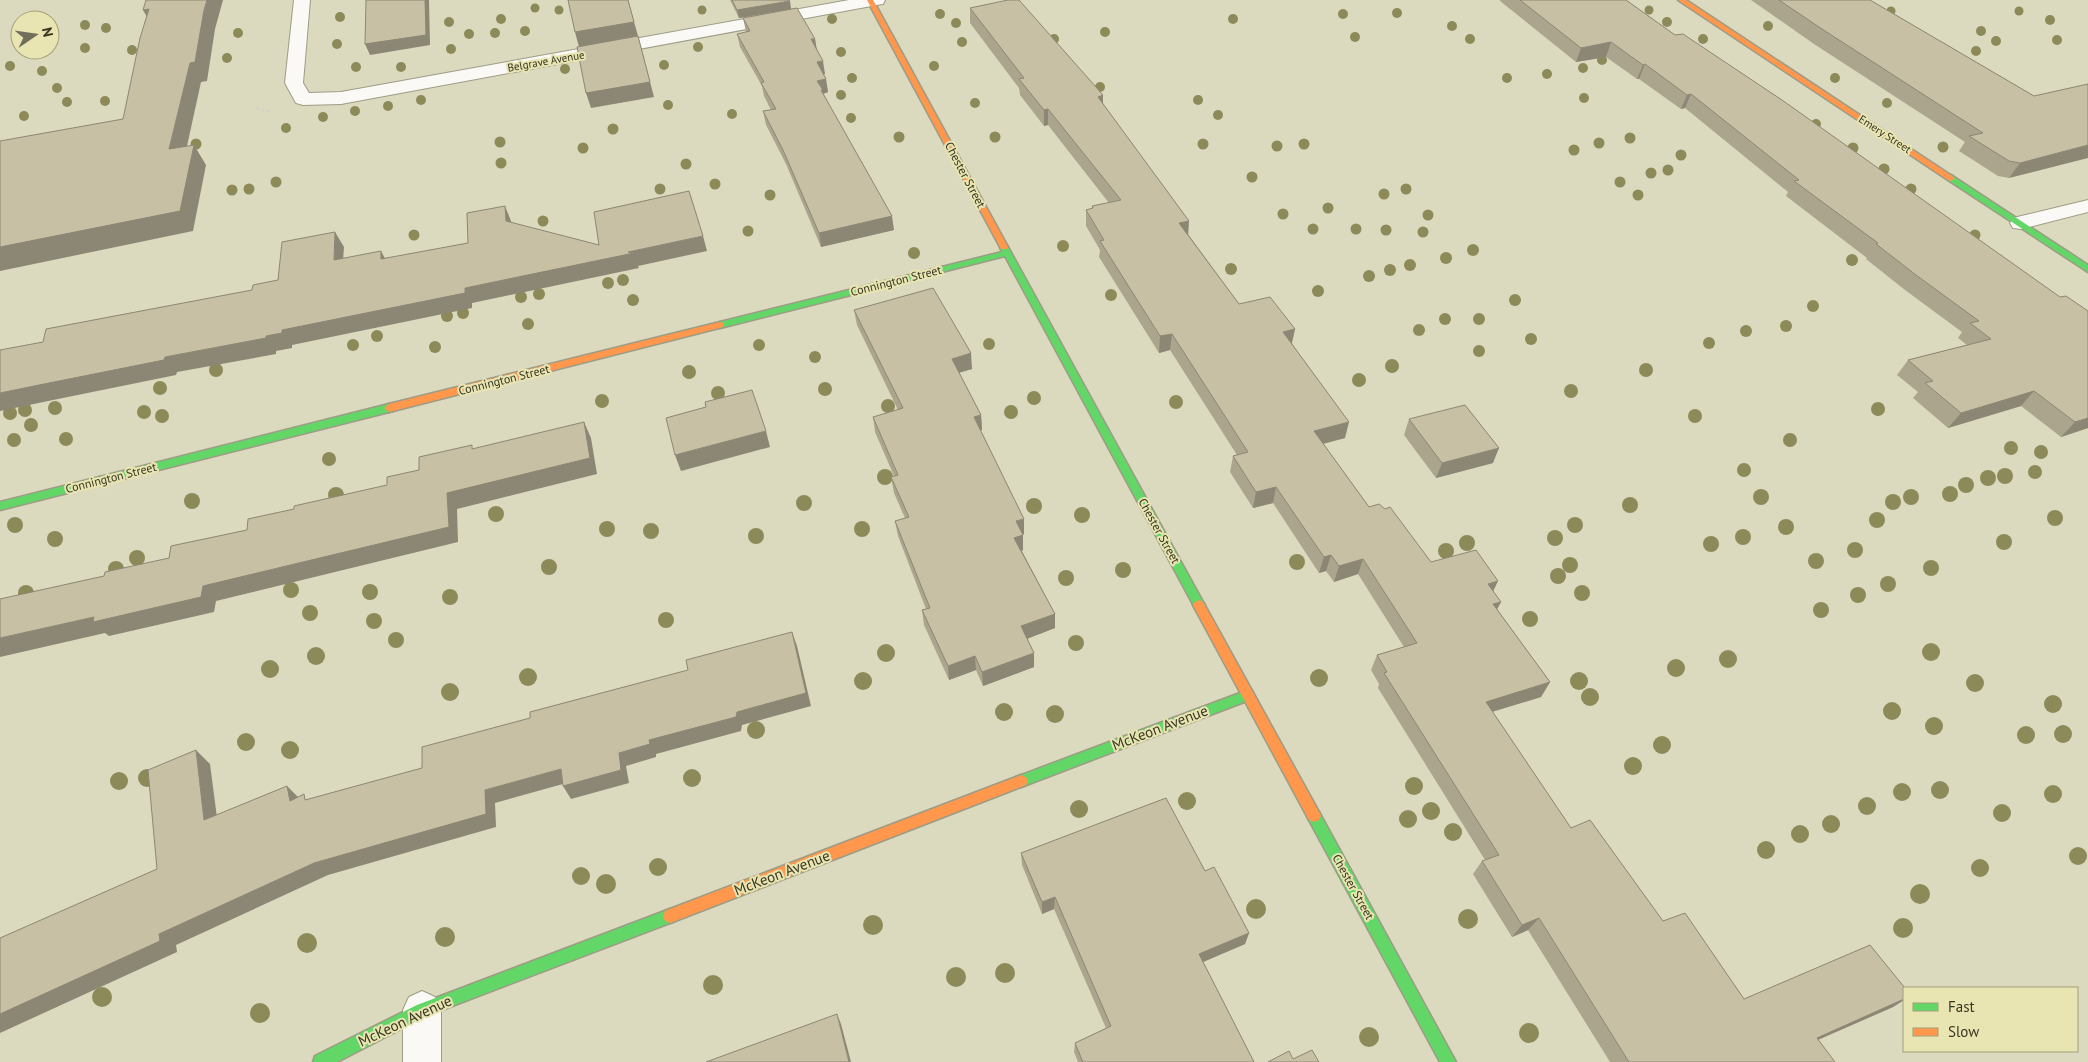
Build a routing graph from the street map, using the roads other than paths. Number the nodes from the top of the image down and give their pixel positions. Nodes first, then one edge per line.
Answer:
1 (302, 0) edge
2 (873, 0) edge
3 (1681, 0) edge
4 (2088, 206) edge
5 (2021, 223) junction
6 (1007, 253) junction
7 (2088, 269) edge
8 (0, 506) edge
9 (1248, 695) junction
10 (422, 1010) junction
11 (321, 1062) edge
12 (422, 1062) edge
13 (1448, 1062) edge

1 - 2 street, Belgrave Avenue
2 - 6 street, Chester Street
3 - 5 street, Emery Street
4 - 5 street
5 - 7 street, Emery Street
6 - 8 street, Connington Street
6 - 9 street, Chester Street
9 - 10 street, McKeon Avenue
9 - 13 street, Chester Street
10 - 11 street, McKeon Avenue
10 - 12 street

